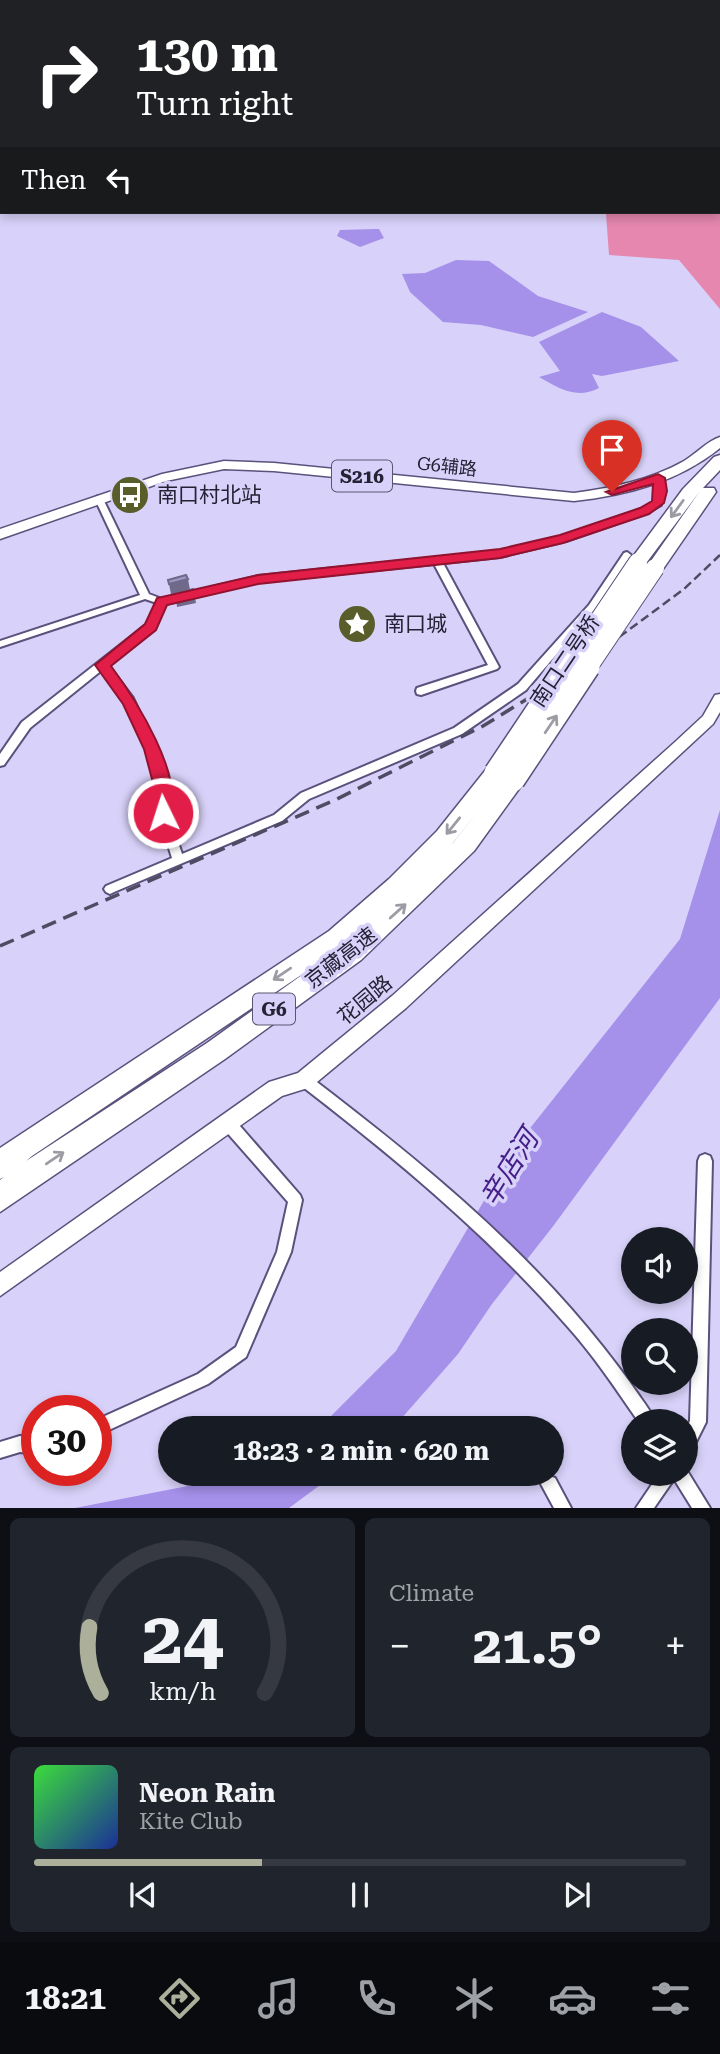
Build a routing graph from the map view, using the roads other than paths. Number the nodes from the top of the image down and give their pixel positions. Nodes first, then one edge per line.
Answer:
1 (720, 441) edge
2 (720, 460) edge
3 (658, 478) junction
4 (720, 479) edge
5 (99, 499) junction
6 (0, 534) edge
7 (640, 561) junction
8 (438, 562) junction
9 (145, 596) junction
10 (162, 602) junction
11 (0, 644) edge
12 (103, 665) junction
13 (421, 691) dead end
14 (720, 699) edge
15 (0, 762) edge
16 (504, 777) junction
17 (178, 860) junction
18 (110, 889) dead end
19 (304, 1080) junction
20 (228, 1124) junction
21 (7, 1158) edge
22 (705, 1161) dead end
23 (0, 1198) edge
24 (0, 1286) edge
25 (638, 1409) edge
26 (112, 1422) edge
27 (698, 1422) edge
28 (21, 1444) edge
29 (0, 1450) edge
30 (551, 1486) edge
31 (660, 1486) edge
32 (688, 1486) edge
33 (563, 1508) edge
34 (644, 1508) edge
35 (702, 1508) edge

1 - 3 main road, G6辅路 / S216
2 -> 7 highway
3 - 5 main road, G6辅路 / S216
3 - 8 street
4 - 7 highway, G6
5 - 6 main road, G6辅路 / S216
5 - 9 street
7 - 16 highway, 南口二号桥 / G6, bridge
7 - 17 street
8 - 10 street
8 - 13 street
9 - 10 street
9 - 11 street
10 - 12 street
12 - 15 street
12 - 17 street
14 - 19 street, 花园路
16 -> 21 highway, 京藏高速 / G6
23 -> 16 highway, 京藏高速 / G6
17 - 18 street
19 - 20 street, 花园路
19 - 25 street
20 - 24 street, 花园路
20 - 26 street
22 - 27 street
28 - 29 street
30 - 33 street
31 - 34 street
32 - 35 street

